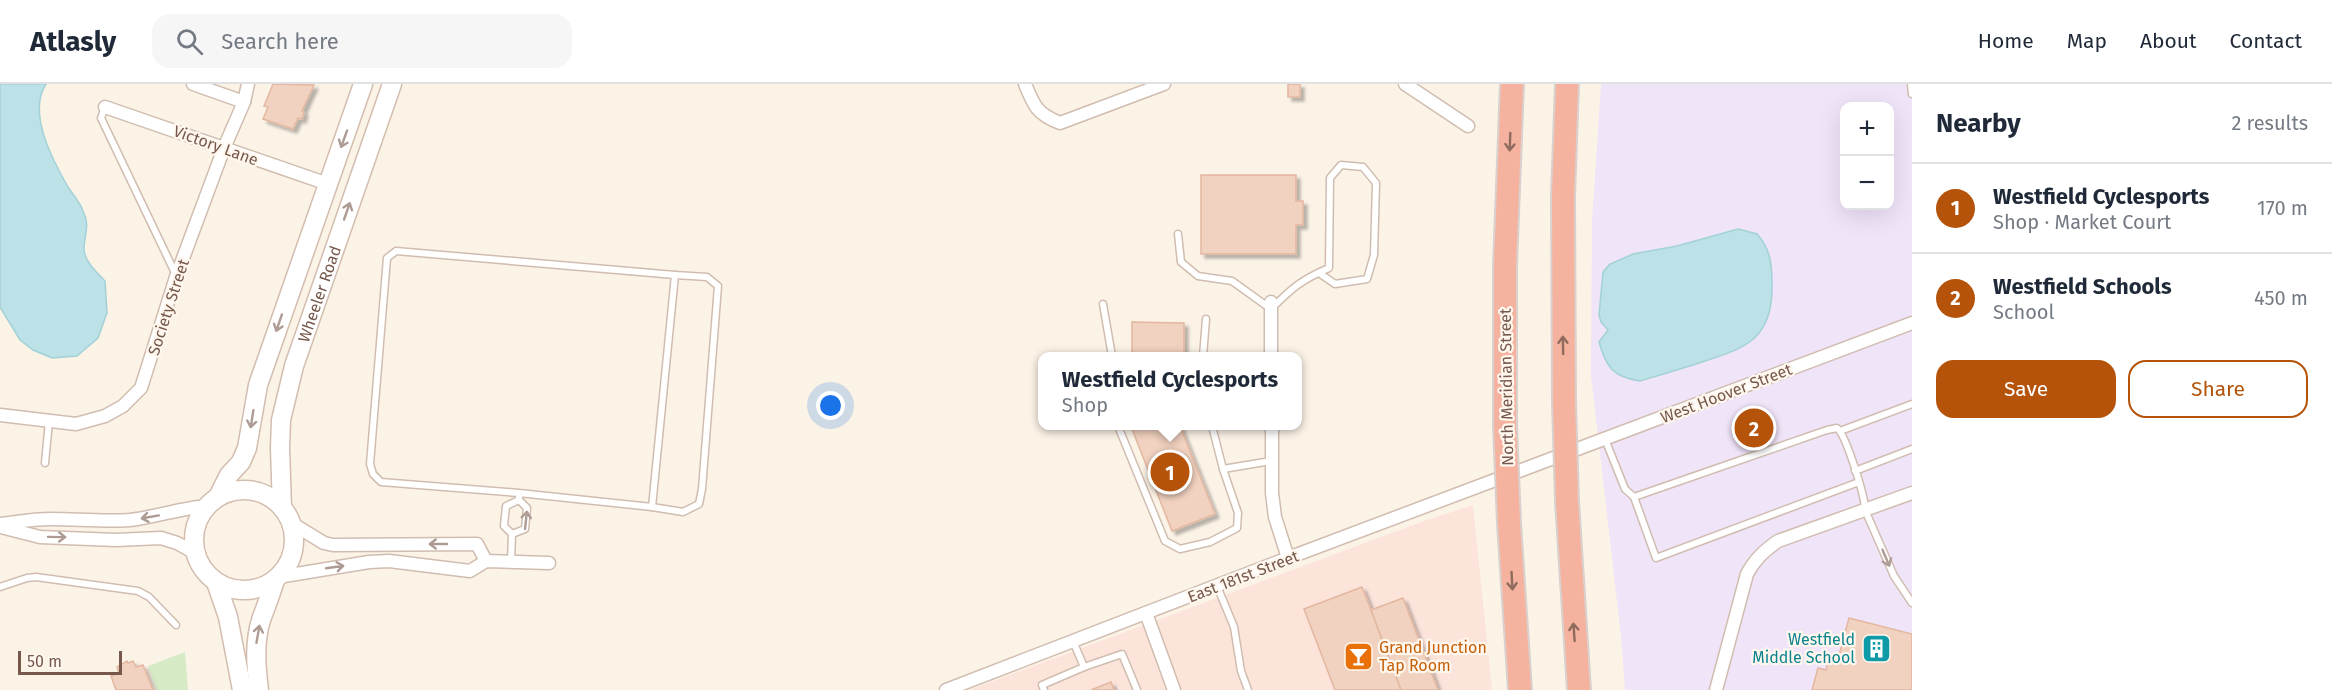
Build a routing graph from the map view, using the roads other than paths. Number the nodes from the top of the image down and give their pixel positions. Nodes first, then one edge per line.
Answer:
1 (193, 84) edge
2 (248, 84) edge
3 (363, 84) edge
4 (392, 84) edge
5 (1024, 84) edge
6 (1164, 84) edge
7 (1405, 84) edge
8 (1512, 84) edge
9 (1567, 84) edge
10 (1911, 84) edge
11 (1912, 94) edge
12 (244, 102) junction
13 (105, 107) joint
14 (1468, 126) dead end
15 (224, 148) junction
16 (328, 184) junction
17 (1178, 234) dead end
18 (1319, 273) junction
19 (675, 275) junction
20 (176, 277) junction
21 (1103, 304) dead end
22 (1271, 306) junction
23 (1206, 319) dead end
24 (1912, 323) edge
25 (1111, 352) edge
26 (1203, 352) edge
27 (1271, 352) edge
28 (1912, 404) edge
29 (0, 415) edge
30 (49, 421) junction
31 (1120, 430) edge
32 (1213, 430) edge
33 (1272, 430) edge
34 (1840, 430) junction
35 (1604, 439) junction
36 (1912, 449) edge
37 (1272, 461) junction
38 (45, 463) dead end
39 (1540, 463) joint
40 (1223, 469) junction
41 (1855, 471) junction
42 (1859, 482) junction
43 (1912, 493) edge
44 (519, 497) junction
45 (1634, 497) junction
46 (213, 502) junction
47 (652, 507) junction
48 (1866, 510) junction
49 (287, 516) junction
50 (0, 525) edge
51 (512, 534) junction
52 (195, 553) junction
53 (1288, 558) junction
54 (486, 561) junction
55 (511, 561) junction
56 (549, 563) dead end
57 (276, 579) junction
58 (216, 582) junction
59 (1217, 586) junction
60 (0, 587) edge
61 (1912, 603) edge
62 (1146, 613) junction
63 (176, 625) dead end
64 (1073, 641) junction
65 (1084, 667) junction
66 (1172, 689) edge
67 (242, 690) edge
68 (259, 690) edge
69 (946, 690) edge
70 (1044, 690) edge
71 (1137, 690) edge
72 (1248, 690) edge
73 (1520, 690) edge
74 (1579, 690) edge
75 (1716, 690) edge

1 - 12 street
2 - 12 street, Society Street
3 -> 16 street, Wheeler Road
49 -> 4 street, Wheeler Road
5 - 6 street
7 - 14 street
8 -> 73 highway, North Meridian Street, bridge
74 -> 9 highway, bridge
10 - 11 lane
12 - 15 street, Society Street
13 - 15 street, Victory Lane
13 - 20 lane
15 - 16 street, Victory Lane
15 - 20 street, Society Street
16 -> 46 street, Wheeler Road
17 - 22 lane
18 - 18 lane
18 - 22 lane
19 - 44 lane
19 - 47 lane
19 - 47 lane
20 - 30 street, Society Street
21 - 25 lane
22 - 27 street
23 - 26 lane
24 - 35 street, West Hoover Street
28 - 34 lane
29 - 30 street, Society Street
30 - 38 lane
31 - 40 lane
32 - 40 lane
33 - 37 street
34 - 41 lane
34 - 45 lane
35 - 39 street, West Hoover Street
35 - 45 lane
36 - 41 lane
37 - 40 lane
37 - 53 street
39 - 53 street, East 181st Street
41 - 42 lane
42 - 45 lane
42 - 48 lane
43 - 48 street
44 - 47 lane
44 - 51 lane
51 -> 44 lane
46 - 49 street
46 -> 50 street
46 - 52 street
48 -> 61 lane
48 - 75 street
54 -> 49 street
49 - 57 street
50 -> 52 street
51 - 55 lane
52 - 58 street
53 - 59 street, East 181st Street
54 - 55 street
57 -> 54 street
55 - 56 street
57 - 58 street
68 -> 57 street
58 - 67 street
59 - 62 street, East 181st Street
59 - 72 lane
60 - 63 lane
62 - 64 street, East 181st Street
62 - 66 street
64 - 65 lane
64 - 69 street, East 181st Street
65 - 70 lane
65 - 71 lane

